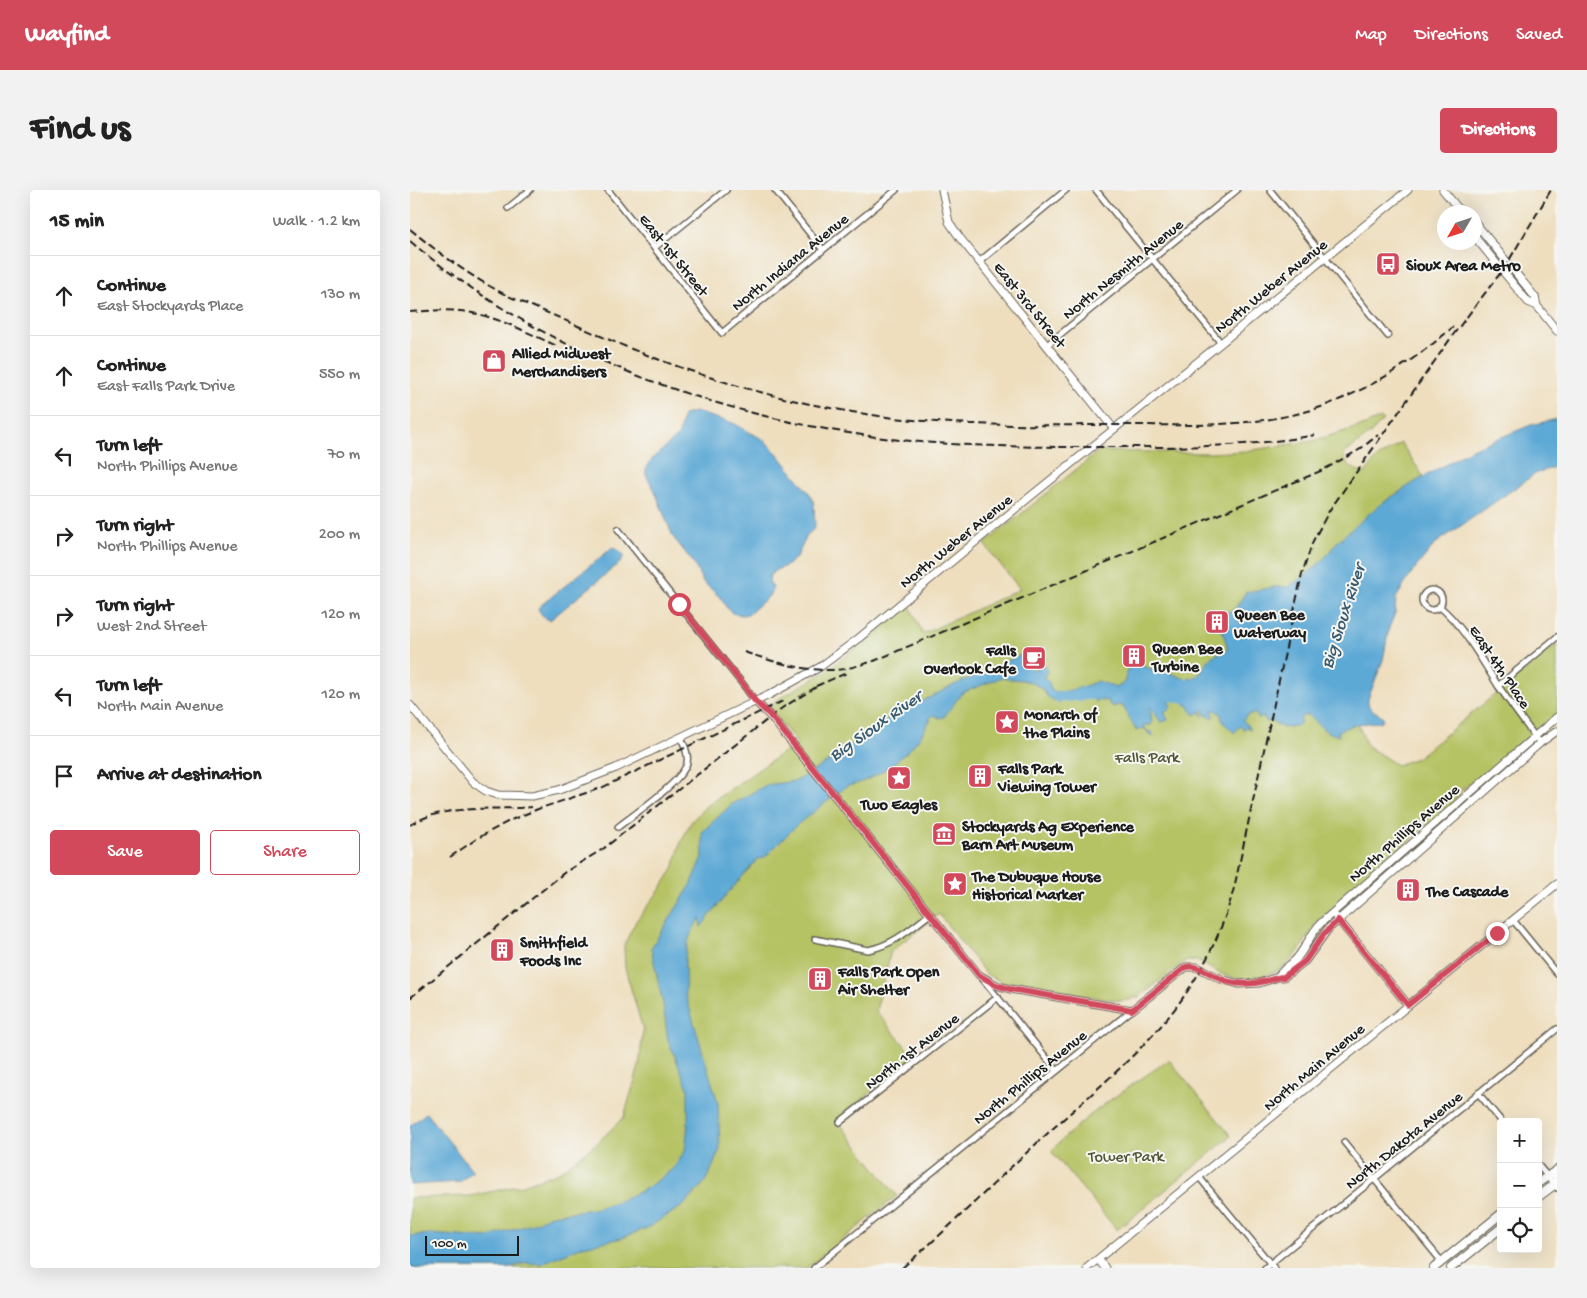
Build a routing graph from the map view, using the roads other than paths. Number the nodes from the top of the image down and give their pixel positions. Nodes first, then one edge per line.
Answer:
1 (530, 190) edge
2 (608, 190) edge
3 (726, 190) edge
4 (775, 190) edge
5 (896, 190) edge
6 (942, 190) edge
7 (1066, 190) edge
8 (1096, 190) edge
9 (1237, 190) edge
10 (1270, 190) edge
11 (1408, 190) edge
12 (1443, 190) edge
13 (1455, 205) edge
14 (508, 208) dead end
15 (1482, 231) edge
16 (1482, 246) edge
17 (654, 248) junction
18 (823, 250) junction
19 (1325, 258) junction
20 (1152, 259) junction
21 (979, 262) junction
22 (1537, 306) junction
23 (1557, 331) edge
24 (722, 333) joint
25 (1388, 336) dead end
26 (1221, 344) junction
27 (1047, 345) junction
28 (1114, 429) junction
29 (618, 529) dead end
30 (1439, 606) dead end
31 (1557, 637) edge
32 (1498, 686) junction
33 (755, 701) junction
34 (410, 705) edge
35 (1557, 717) edge
36 (1557, 731) edge
37 (1534, 736) junction
38 (681, 737) junction
39 (1540, 743) junction
40 (618, 827) dead end
41 (1557, 884) edge
42 (1332, 913) junction
43 (930, 914) junction
44 (1338, 920) junction
45 (1513, 920) junction
46 (815, 939) dead end
47 (1557, 974) edge
48 (979, 975) junction
49 (1278, 977) junction
50 (998, 997) junction
51 (1408, 1005) junction
52 (1132, 1010) junction
53 (1557, 1029) edge
54 (1057, 1072) junction
55 (1478, 1093) junction
56 (1499, 1118) edge
57 (840, 1122) dead end
58 (1344, 1142) dead end
59 (1542, 1170) edge
60 (1557, 1170) edge
61 (1547, 1176) junction
62 (1199, 1177) junction
63 (1374, 1178) junction
64 (1542, 1180) edge
65 (1556, 1184) edge
66 (1542, 1194) edge
67 (1497, 1217) edge
68 (1497, 1231) edge
69 (1098, 1259) junction
70 (1442, 1262) junction
71 (1272, 1266) edge
72 (814, 1268) edge
73 (1087, 1268) edge
74 (1105, 1268) edge
75 (1265, 1268) edge
76 (1434, 1268) edge
77 (1451, 1268) edge

1 - 14 street
2 - 17 street, East 1st Street
3 - 17 street
4 - 18 street
5 - 18 street, North Indiana Avenue
6 - 21 street, East 3rd Street
7 - 21 street
8 - 20 street
9 - 20 street, North Nesmith Avenue
10 - 19 street
11 - 19 street, North Weber Avenue
12 - 13 street
15 - 22 street
16 - 22 street
17 - 24 street, East 1st Street
18 - 24 street, North Indiana Avenue
19 - 25 street
19 - 26 street, North Weber Avenue
20 - 26 street
20 - 27 street, North Nesmith Avenue
21 - 27 street, East 3rd Street
22 - 23 street
26 - 28 street, North Weber Avenue
27 - 28 street, East 3rd Street
28 - 33 street, North Weber Avenue
29 - 33 street
30 - 32 street, East 4th Place
31 - 32 street
32 - 37 street, East 4th Place
33 - 38 street, North Weber Avenue
33 - 43 street
34 - 38 street, North Weber Avenue
35 - 37 street, North Phillips Avenue
36 - 39 street, North Phillips Avenue
37 - 39 street, East 4th Place
37 - 42 street, North Phillips Avenue
38 - 40 street
39 - 44 street, North Phillips Avenue
41 - 45 street, North Main Avenue
42 - 44 street
42 - 49 street, North Phillips Avenue
43 - 46 street
43 - 48 street
44 - 49 street, North Phillips Avenue
44 - 51 street
45 - 47 street
45 - 51 street, North Main Avenue
48 - 50 street
48 - 52 street
49 - 52 street, North Phillips Avenue
50 - 54 street
50 - 57 street, North 1st Avenue
51 - 62 street, North Main Avenue
52 - 54 street, North Phillips Avenue
53 - 55 street, North Dakota Avenue
54 - 72 street, North Phillips Avenue
55 - 56 street
55 - 63 street, North Dakota Avenue
58 - 63 street
59 - 61 street
60 - 61 main road
61 - 64 main road
61 - 65 street
62 - 69 street, North Main Avenue
62 - 71 street
63 - 70 street
63 - 71 street, North Dakota Avenue
65 - 66 main road
67 - 70 main road
68 - 77 main road
69 - 73 street, North Main Avenue
69 - 74 street
70 - 76 main road
71 - 75 street, North Dakota Avenue

